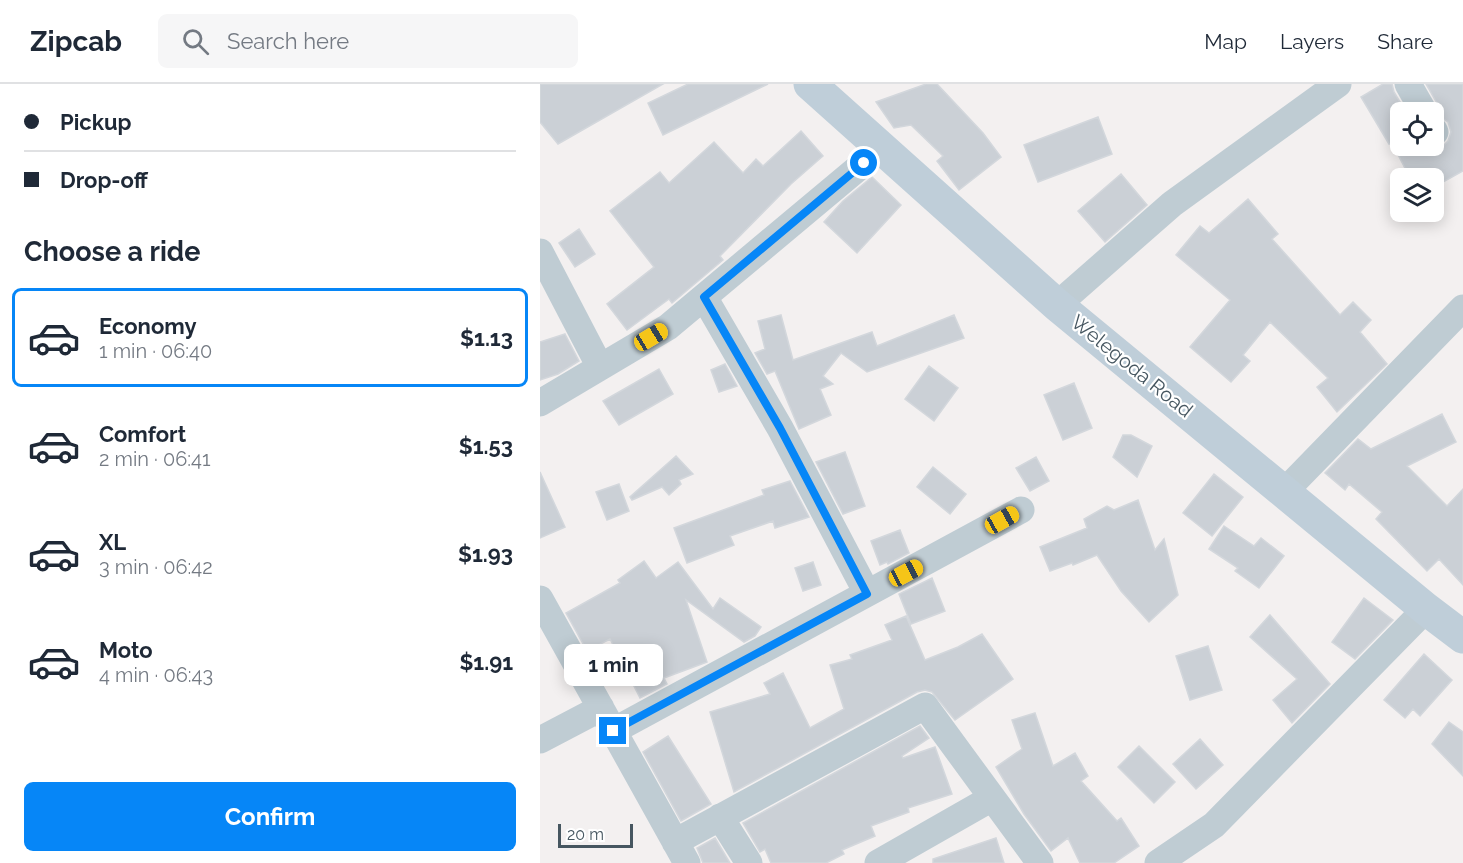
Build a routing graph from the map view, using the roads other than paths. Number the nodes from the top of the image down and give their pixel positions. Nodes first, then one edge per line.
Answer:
1 (810, 84) edge
2 (1338, 84) edge
3 (1408, 84) edge
4 (1418, 102) edge
5 (882, 148) junction
6 (540, 252) edge
7 (704, 297) junction
8 (1057, 305) junction
9 (1463, 308) edge
10 (600, 367) junction
11 (540, 403) edge
12 (1284, 492) junction
13 (1021, 510) dead end
14 (867, 594) junction
15 (540, 599) edge
16 (1426, 609) junction
17 (1463, 637) edge
18 (601, 708) junction
19 (613, 731) junction
20 (540, 740) edge
21 (992, 798) junction
22 (720, 817) junction
23 (681, 852) edge
24 (882, 862) edge
25 (749, 863) edge
26 (1040, 863) edge
27 (1158, 863) edge

1 - 5 street, Welegoda Road
2 - 8 street
3 - 4 street
5 - 7 street
5 - 8 street, Welegoda Road
6 - 10 street
7 - 10 street
7 - 14 street
8 - 12 street, Welegoda Road
9 - 12 street
10 - 11 street
12 - 16 street, Welegoda Road
13 - 14 street
14 - 19 street
15 - 18 street
16 - 17 street, Welegoda Road
16 - 27 street
18 - 19 street
18 - 20 street
19 - 23 street
21 - 22 street
21 - 24 street
21 - 26 street
22 - 23 street
22 - 25 street

